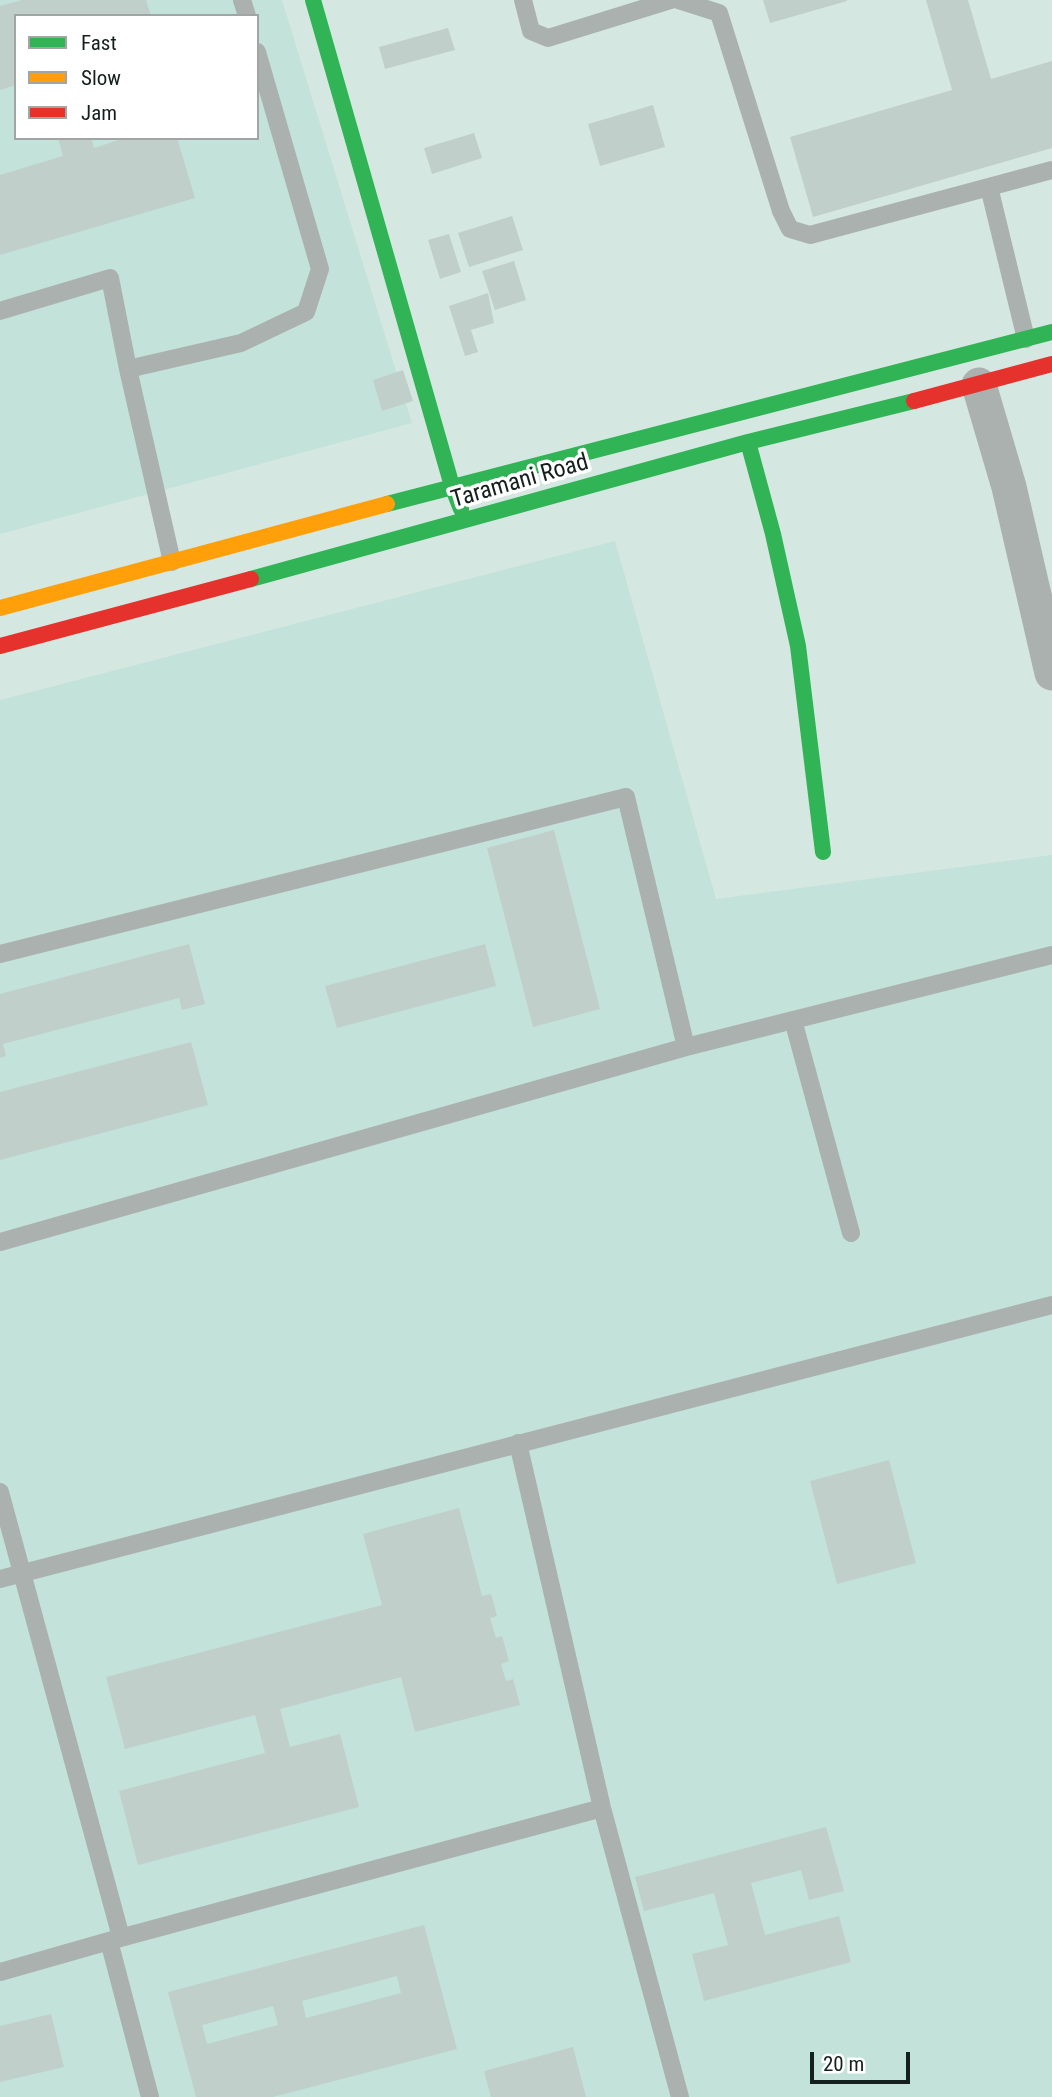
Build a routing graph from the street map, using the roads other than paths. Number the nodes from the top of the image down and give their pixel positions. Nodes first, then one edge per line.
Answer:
1 (313, 0) edge
2 (523, 0) edge
3 (671, 0) edge
4 (678, 0) edge
5 (259, 59) edge
6 (1052, 170) edge
7 (989, 187) junction
8 (0, 311) edge
9 (1052, 332) edge
10 (1026, 339) junction
11 (1052, 364) edge
12 (128, 369) junction
13 (979, 385) junction
14 (748, 442) junction
15 (452, 486) junction
16 (466, 521) junction
17 (172, 562) junction
18 (0, 608) edge
19 (0, 646) edge
20 (1052, 673) edge
21 (823, 852) dead end
22 (0, 954) edge
23 (1052, 955) edge
24 (793, 1020) junction
25 (686, 1047) junction
26 (851, 1233) dead end
27 (0, 1242) edge
28 (1052, 1306) edge
29 (517, 1443) junction
30 (0, 1492) edge
31 (22, 1573) junction
32 (0, 1579) edge
33 (602, 1808) junction
34 (115, 1939) junction
35 (0, 1972) edge
36 (150, 2097) edge
37 (680, 2097) edge

1 - 15 street
2 - 3 lane
4 - 7 lane
5 - 12 lane
6 - 7 lane
7 - 10 lane
8 - 12 lane
9 - 10 street, Taramani Road
10 - 15 street, Taramani Road
11 - 13 street, Taramani Road
12 - 17 lane
13 - 14 street, Taramani Road
13 - 20 street
14 - 16 street, Taramani Road
14 - 21 street
15 - 16 street
15 - 17 street, Taramani Road
16 - 19 street, Taramani Road
17 - 18 street, Taramani Road
22 - 25 lane
23 - 24 lane
24 - 25 lane
24 - 26 lane
25 - 27 lane
28 - 29 lane
29 - 31 lane
29 - 33 lane
30 - 31 lane
31 - 32 lane
31 - 34 lane
33 - 34 lane
33 - 37 lane
34 - 35 lane
34 - 36 lane

